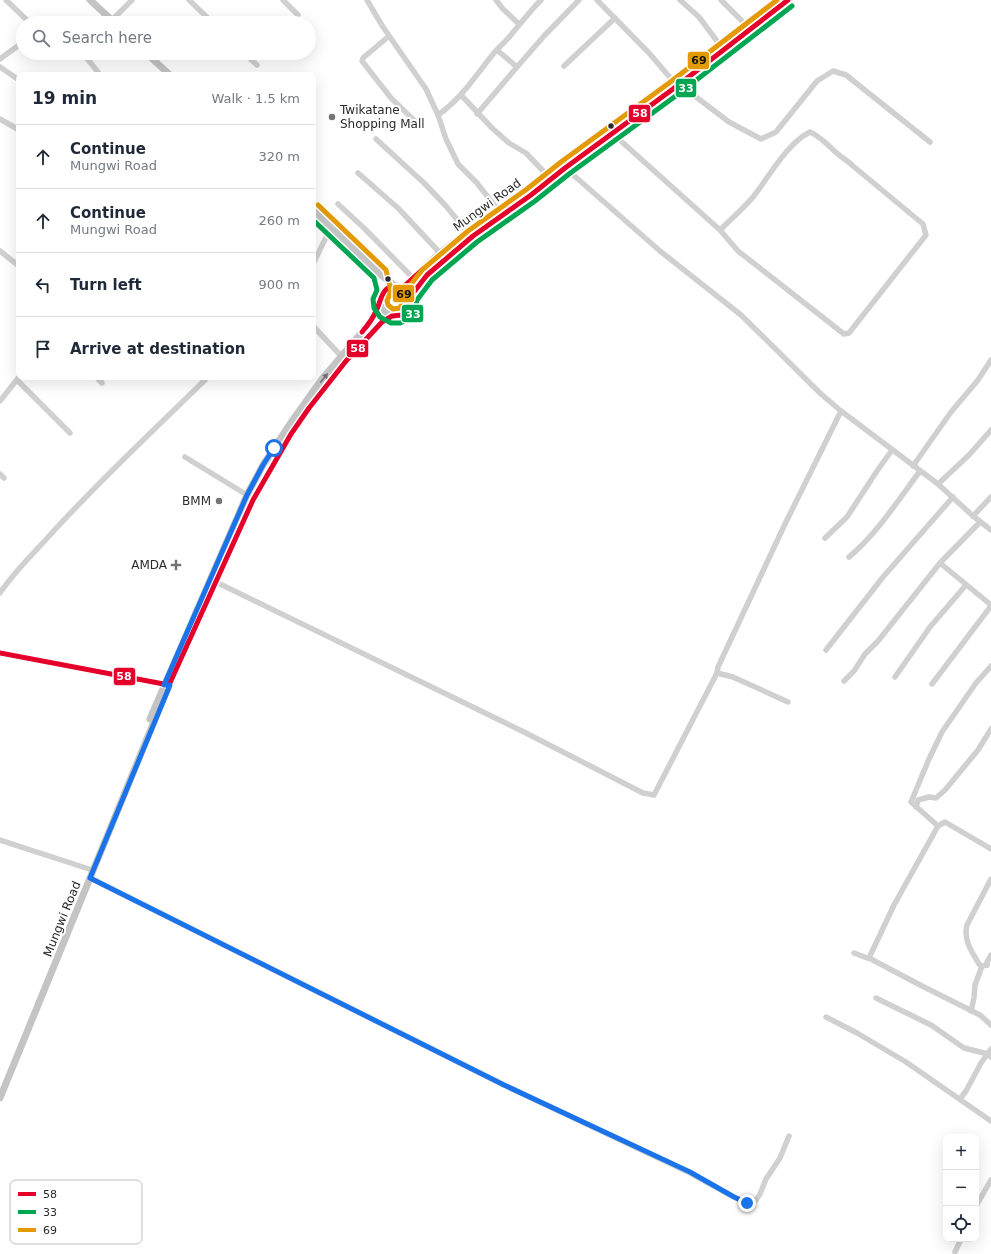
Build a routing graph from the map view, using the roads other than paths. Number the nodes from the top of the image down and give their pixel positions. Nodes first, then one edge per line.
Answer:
1 (6, 0) edge
2 (90, 0) edge
3 (132, 0) edge
4 (189, 0) edge
5 (283, 0) edge
6 (367, 0) edge
7 (496, 0) edge
8 (541, 0) edge
9 (579, 0) edge
10 (597, 0) edge
11 (680, 0) edge
12 (721, 0) edge
13 (781, 0) edge
14 (788, 0) edge
15 (106, 15) edge
16 (298, 15) dead end
17 (23, 16) edge
18 (119, 16) edge
19 (206, 16) edge
20 (615, 18) junction
21 (519, 24) junction
22 (746, 26) junction
23 (389, 36) junction
24 (720, 45) junction
25 (16, 47) edge
26 (497, 50) junction
27 (0, 59) edge
28 (88, 60) edge
29 (154, 60) edge
30 (251, 60) edge
31 (256, 65) dead end
32 (564, 66) dead end
33 (517, 67) junction
34 (0, 68) edge
35 (98, 72) edge
36 (167, 72) edge
37 (16, 78) edge
38 (676, 82) junction
39 (460, 95) junction
40 (438, 114) junction
41 (477, 114) junction
42 (0, 119) edge
43 (16, 128) edge
44 (421, 128) dead end
45 (612, 133) junction
46 (376, 139) dead end
47 (930, 142) dead end
48 (563, 166) junction
49 (358, 172) dead end
50 (547, 175) junction
51 (338, 204) dead end
52 (498, 210) junction
53 (316, 213) edge
54 (331, 227) junction
55 (720, 230) junction
56 (467, 232) junction
57 (0, 251) edge
58 (440, 253) junction
59 (316, 258) edge
60 (16, 264) edge
61 (380, 274) junction
62 (413, 278) junction
63 (398, 287) junction
64 (384, 291) junction
65 (410, 297) junction
66 (380, 304) junction
67 (392, 316) junction
68 (316, 329) edge
69 (344, 358) junction
70 (991, 360) edge
71 (16, 380) edge
72 (20, 380) edge
73 (99, 380) edge
74 (205, 380) edge
75 (102, 383) dead end
76 (0, 401) edge
77 (841, 411) junction
78 (991, 430) edge
79 (70, 433) dead end
80 (892, 450) junction
81 (185, 458) dead end
82 (913, 466) junction
83 (920, 471) junction
84 (938, 484) junction
85 (247, 495) junction
86 (952, 496) junction
87 (991, 497) edge
88 (973, 516) junction
89 (980, 522) junction
90 (991, 530) edge
91 (825, 538) dead end
92 (849, 557) dead end
93 (940, 563) junction
94 (216, 582) junction
95 (966, 585) junction
96 (0, 593) edge
97 (991, 606) edge
98 (826, 650) dead end
99 (0, 653) edge
100 (991, 666) edge
101 (717, 673) junction
102 (895, 677) dead end
103 (844, 681) dead end
104 (932, 684) dead end
105 (167, 685) junction
106 (788, 702) dead end
107 (991, 729) edge
108 (916, 807) junction
109 (938, 826) junction
110 (0, 840) edge
111 (991, 849) edge
112 (89, 869) junction
113 (90, 878) junction
114 (991, 879) edge
115 (854, 953) dead end
116 (991, 955) edge
117 (869, 958) junction
118 (987, 967) edge
119 (876, 998) dead end
120 (971, 1011) junction
121 (826, 1017) dead end
122 (991, 1025) edge
123 (990, 1053) edge
124 (0, 1088) edge
125 (0, 1098) edge
126 (960, 1099) junction
127 (991, 1121) edge
128 (789, 1136) dead end
129 (991, 1180) edge
130 (979, 1201) edge
131 (960, 1242) edge
132 (956, 1252) dead end

1 - 17 street
2 - 15 main road
3 - 18 street
4 - 19 street
5 - 16 street
6 - 23 street
7 - 21 street
8 - 21 street
9 - 33 street
10 - 20 street
11 - 24 street
12 - 22 street
13 - 22 main road, Mungwi Road
14 - 38 main road, Mungwi Road
20 - 32 street
20 - 38 street
21 - 26 street
22 - 24 main road, Mungwi Road
23 - 40 street
23 - 44 street
24 - 38 main road, Mungwi Road
25 - 27 street
26 - 33 street
26 - 39 street
28 - 35 street
29 - 36 main road
30 - 31 street
33 - 41 street
34 - 37 street
38 - 45 main road, Mungwi Road
38 - 47 street
38 - 48 main road, Mungwi Road
39 - 40 street
39 - 41 street
40 - 52 street
41 - 50 street
42 - 43 street
45 - 48 main road, Mungwi Road
45 - 55 street
46 - 56 street
48 - 50 main road, Mungwi Road
48 - 65 main road, Mungwi Road
48 - 77 street
49 - 58 street
50 - 52 main road, Mungwi Road
51 - 62 street
52 - 56 main road, Mungwi Road
53 - 54 main road
54 - 59 street
54 - 61 main road
55 - 55 street
56 - 58 main road, Mungwi Road
57 - 60 street
58 - 62 main road, Mungwi Road
61 - 63 main road
61 - 64 main road
62 - 63 main road, Mungwi Road
63 - 64 main road
63 - 65 main road
64 - 66 main road
65 - 67 main road
66 - 67 main road
66 - 69 main road, Mungwi Road
67 - 69 main road, Mungwi Road
68 - 69 street
85 -> 69 main road, Mungwi Road
69 - 94 main road, Mungwi Road
70 - 82 street
71 - 76 street
72 - 79 street
73 - 75 street
74 - 96 street
77 - 80 street
77 - 101 street
78 - 84 street
80 - 82 street
80 - 91 street
81 - 85 street
82 - 83 street
83 - 84 street
83 - 92 street
84 - 86 street
85 - 105 main road, Mungwi Road
86 - 88 street
86 - 98 street
87 - 88 street
88 - 89 street
89 - 90 street
89 - 93 street
93 - 95 street
93 - 103 street
94 - 101 street
94 - 105 main road, Mungwi Road
95 - 97 street
95 - 102 street
97 - 104 street
99 - 105 street
100 - 108 street
101 - 106 street
105 - 112 main road, Mungwi Road
105 - 113 main road, Mungwi Road
107 - 108 street
108 - 109 street
109 - 111 street
109 - 117 street
110 - 112 street
112 - 124 main road, Mungwi Road
113 - 125 main road, Mungwi Road
113 - 128 street
114 - 118 street
115 - 117 street
116 - 118 street
117 - 120 street
118 - 120 street
119 - 123 street
120 - 122 street
121 - 126 street
123 - 126 street
126 - 127 street
129 - 130 street
131 - 132 street

